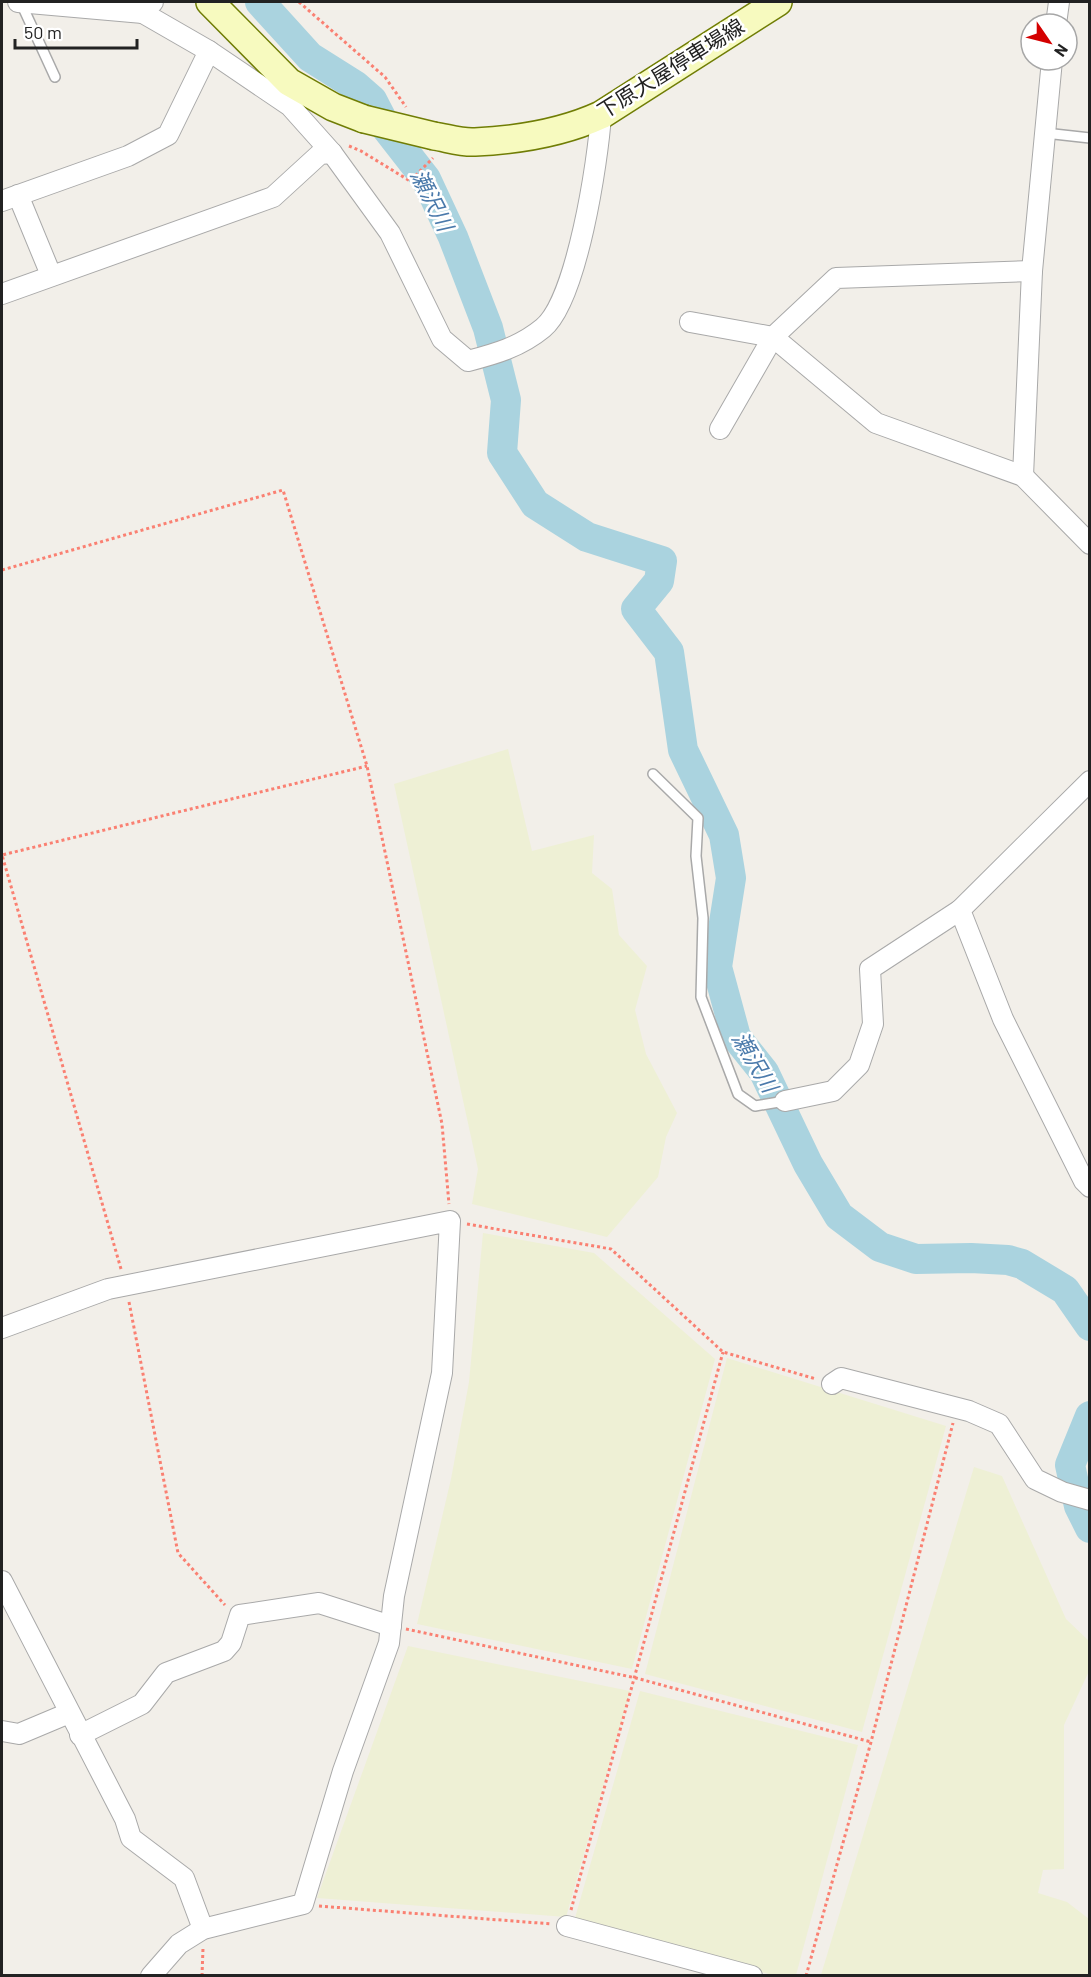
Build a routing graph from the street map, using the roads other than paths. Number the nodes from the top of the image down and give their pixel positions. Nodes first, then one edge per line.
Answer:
1 (19, 2) edge
2 (210, 2) edge
3 (778, 2) edge
4 (148, 7) edge
5 (209, 51) junction
6 (1051, 72) edge
7 (55, 77) dead end
8 (602, 115) junction
9 (1045, 133) junction
10 (1089, 138) edge
11 (332, 153) junction
12 (10, 198) edge
13 (1032, 271) junction
14 (51, 275) junction
15 (2, 294) edge
16 (690, 322) dead end
17 (772, 337) junction
18 (720, 429) dead end
19 (1023, 476) junction
20 (1089, 544) edge
21 (653, 774) dead end
22 (1089, 781) edge
23 (960, 910) junction
24 (785, 1101) joint
25 (1089, 1187) edge
26 (2, 1329) edge
27 (832, 1384) road end
28 (1087, 1500) edge
29 (2, 1581) edge
30 (391, 1626) junction
31 (69, 1713) junction
32 (2, 1731) edge
33 (80, 1735) junction
34 (567, 1926) road end
35 (203, 1929) junction
36 (151, 1976) edge
37 (752, 1976) edge

1 - 4 street
1 - 7 lane
2 - 8 main road, 下原大屋停車場線, bridge
3 - 8 main road, 下原大屋停車場線
4 - 5 street
5 - 11 street
5 - 12 street
6 - 9 street
8 - 11 street
9 - 10 lane
9 - 13 street
11 - 14 street
12 - 14 street
13 - 17 street
13 - 19 street
14 - 15 street
16 - 17 street
17 - 18 street
17 - 19 street
19 - 20 street
21 - 24 lane
22 - 23 street
23 - 24 street
23 - 25 street
26 - 30 street
27 - 28 street
29 - 31 street
30 - 33 street
30 - 35 street
31 - 32 street
31 - 33 street
33 - 35 street
34 - 37 street
35 - 36 street

